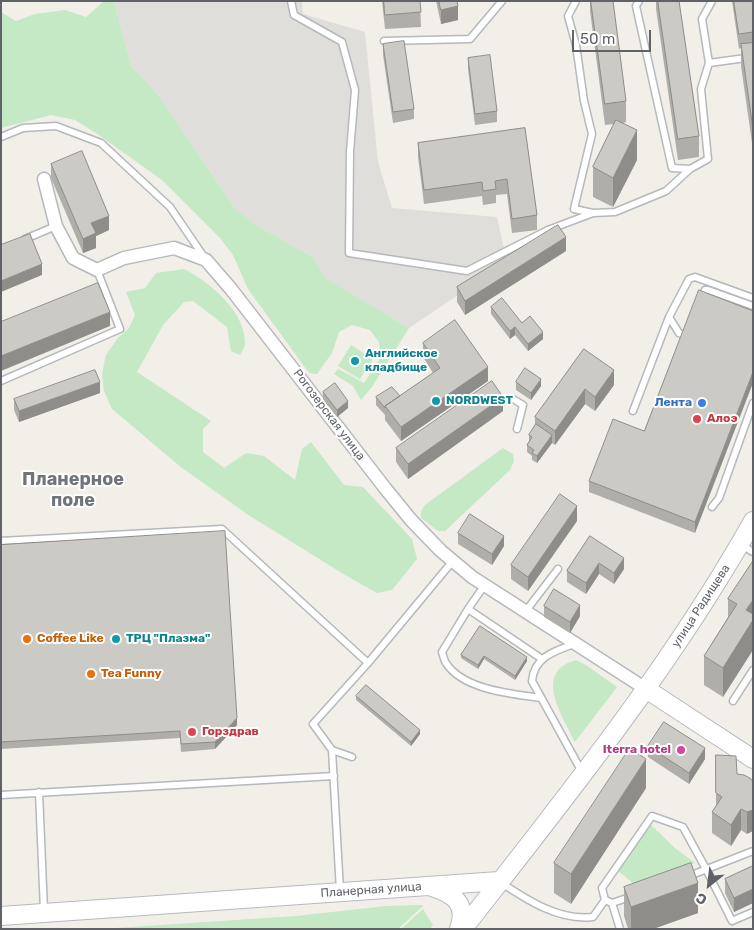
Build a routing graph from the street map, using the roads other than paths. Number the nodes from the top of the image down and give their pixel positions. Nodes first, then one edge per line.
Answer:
1 (291, 1) edge
2 (502, 1) edge
3 (576, 1) edge
4 (640, 1) edge
5 (712, 1) edge
6 (384, 41) dead end
7 (753, 57) edge
8 (709, 63) junction
9 (1, 137) edge
10 (690, 169) junction
11 (44, 179) dead end
12 (593, 214) junction
13 (56, 226) junction
14 (20, 242) edge
15 (206, 260) junction
16 (97, 270) junction
17 (103, 289) junction
18 (94, 292) edge
19 (753, 298) edge
20 (717, 302) edge
21 (753, 306) edge
22 (669, 317) junction
23 (685, 336) edge
24 (1, 381) edge
25 (513, 399) dead end
26 (753, 403) edge
27 (633, 411) dead end
28 (517, 429) dead end
29 (712, 507) dead end
30 (753, 521) edge
31 (1, 542) edge
32 (746, 548) edge
33 (452, 562) junction
34 (558, 569) dead end
35 (484, 586) junction
36 (468, 609) junction
37 (525, 612) junction
38 (575, 644) junction
39 (542, 659) junction
40 (368, 663) junction
41 (753, 670) edge
42 (646, 689) junction
43 (541, 698) junction
44 (733, 701) dead end
45 (332, 750) junction
46 (352, 757) dead end
47 (752, 758) edge
48 (583, 774) junction
49 (334, 776) junction
50 (40, 792) junction
51 (1, 795) edge
52 (753, 851) edge
53 (706, 869) junction
54 (681, 878) edge
55 (499, 881) junction
56 (437, 886) junction
57 (340, 892) junction
58 (638, 894) edge
59 (609, 902) junction
60 (753, 912) edge
61 (44, 913) junction
62 (1, 916) edge
63 (465, 925) edge
64 (620, 929) edge

1 - 12 lane
2 - 6 lane
3 - 12 lane
4 - 10 lane
5 - 8 lane
7 - 8 lane
8 - 10 lane
9 - 15 lane
10 - 12 lane
11 - 13 street
13 - 14 lane
13 - 16 street
15 - 16 street, Рогозерская улица
15 - 33 street, Рогозерская улица
16 - 17 lane
17 - 18 lane
17 - 24 lane
19 - 22 lane
20 - 21 lane
22 - 23 lane
22 - 27 lane
25 - 28 lane
26 - 29 lane
30 - 32 main road, улица Радищева
31 - 40 lane
32 - 42 main road, улица Радищева
33 - 35 street, Рогозерская улица
33 - 40 lane
34 - 37 lane
35 - 36 lane
35 - 37 street, Рогозерская улица
36 - 39 lane
36 - 43 lane
37 - 38 street, Рогозерская улица
38 - 39 lane
38 - 42 street, Рогозерская улица
39 - 43 lane
40 - 45 lane
41 - 44 lane
42 - 47 main road
42 - 48 main road
43 - 48 lane
45 - 46 lane
45 - 49 lane
48 - 55 main road
49 - 50 lane
49 - 57 lane
50 - 51 lane
50 - 61 lane
52 - 53 lane
53 - 54 lane
53 - 59 lane
53 - 60 lane
55 - 56 main road, Планерная улица
55 - 59 lane
55 - 63 main road
56 - 57 main road, Планерная улица
56 - 63 main road
57 - 61 main road, Планерная улица
58 - 59 lane
59 - 64 lane
61 - 62 main road, Планерная улица

